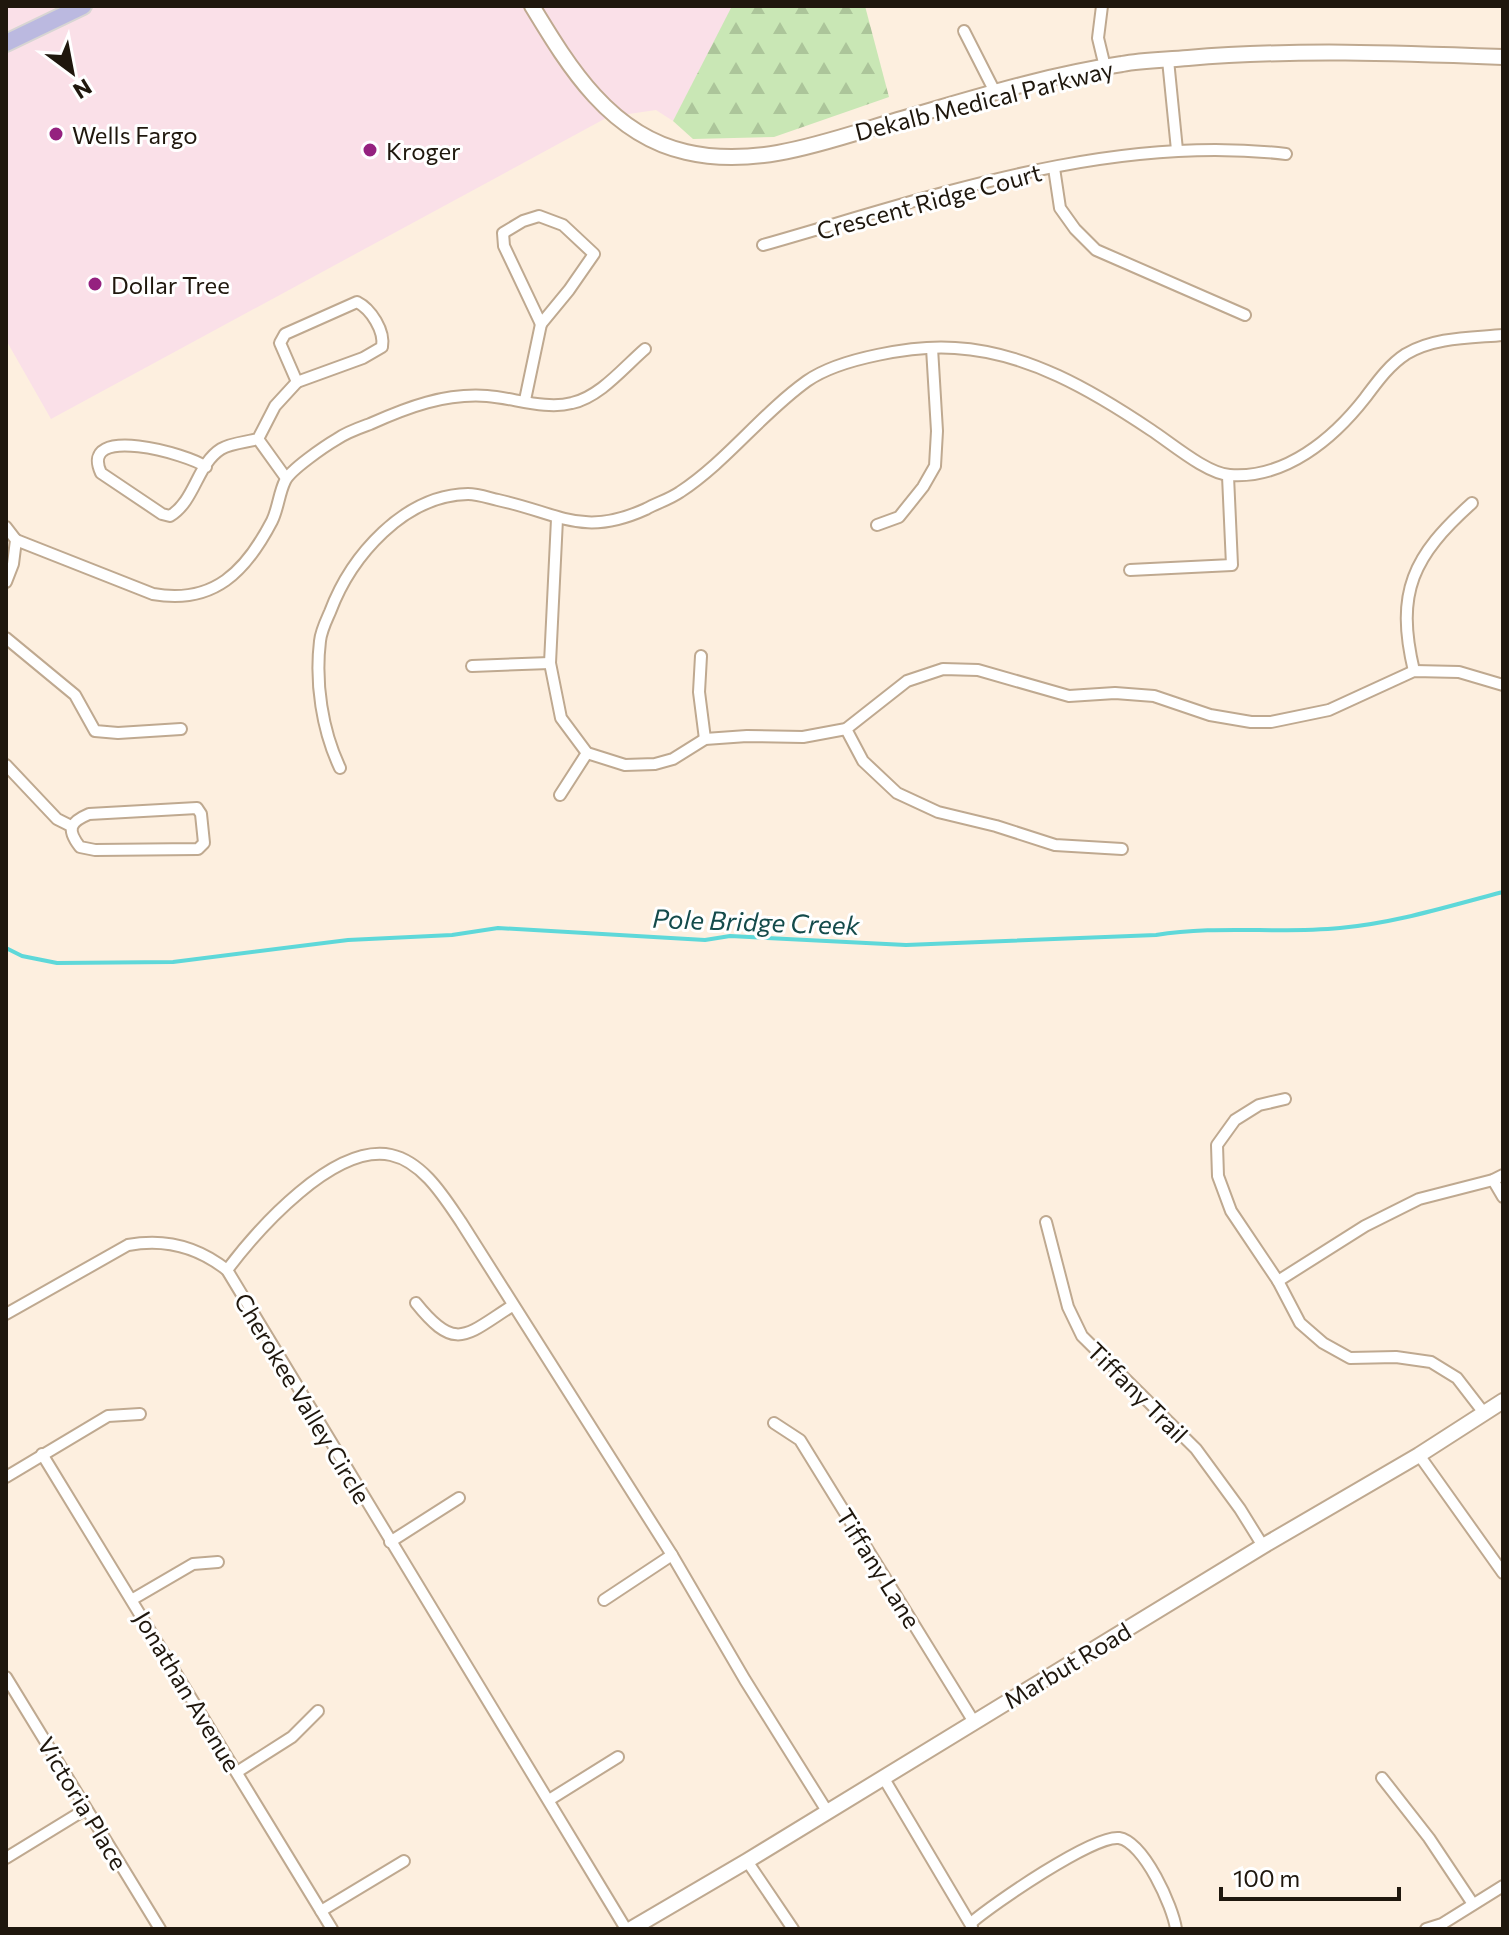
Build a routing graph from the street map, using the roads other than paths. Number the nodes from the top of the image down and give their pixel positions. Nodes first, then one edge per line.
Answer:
1 (83, 6) edge
2 (532, 6) edge
3 (1102, 6) edge
4 (964, 31) dead end
5 (6, 43) edge
6 (1503, 57) edge
7 (1168, 60) junction
8 (1105, 67) junction
9 (995, 92) junction
10 (1177, 150) junction
11 (1286, 154) dead end
12 (1054, 168) junction
13 (763, 245) dead end
14 (1245, 315) dead end
15 (541, 324) junction
16 (1503, 335) edge
17 (932, 348) junction
18 (645, 349) dead end
19 (297, 382) junction
20 (525, 400) junction
21 (258, 439) junction
22 (206, 467) junction
23 (1228, 476) junction
24 (286, 478) junction
25 (1472, 503) dead end
26 (557, 519) junction
27 (877, 525) dead end
28 (6, 527) edge
29 (16, 540) junction
30 (1130, 570) dead end
31 (6, 582) edge
32 (6, 638) edge
33 (701, 656) dead end
34 (550, 663) junction
35 (472, 666) dead end
36 (1414, 671) junction
37 (1503, 685) edge
38 (181, 729) dead end
39 (846, 729) junction
40 (705, 739) junction
41 (587, 753) junction
42 (6, 765) edge
43 (340, 768) dead end
44 (560, 795) dead end
45 (71, 826) junction
46 (1122, 849) dead end
47 (1285, 1099) dead end
48 (1498, 1178) edge
49 (1503, 1197) edge
50 (1046, 1222) dead end
51 (227, 1270) junction
52 (1278, 1281) junction
53 (416, 1303) dead end
54 (512, 1306) junction
55 (6, 1314) edge
56 (1503, 1401) edge
57 (1484, 1413) junction
58 (140, 1414) dead end
59 (774, 1423) dead end
60 (42, 1454) junction
61 (1419, 1455) junction
62 (6, 1477) edge
63 (459, 1498) dead end
64 (390, 1542) junction
65 (1263, 1546) junction
66 (672, 1555) junction
67 (218, 1562) dead end
68 (1503, 1573) edge
69 (133, 1599) junction
70 (604, 1600) dead end
71 (7, 1682) edge
72 (318, 1711) dead end
73 (974, 1722) junction
74 (618, 1757) dead end
75 (237, 1772) junction
76 (883, 1777) junction
77 (1382, 1778) dead end
78 (549, 1800) junction
79 (86, 1809) junction
80 (827, 1811) junction
81 (6, 1858) edge
82 (404, 1861) dead end
83 (747, 1861) junction
84 (1503, 1886) edge
85 (1473, 1904) junction
86 (321, 1911) junction
87 (972, 1926) edge
88 (160, 1929) edge
89 (332, 1929) edge
90 (628, 1929) edge
91 (793, 1929) edge
92 (1176, 1929) edge
93 (1426, 1929) edge

1 - 5 main road
2 - 9 street, Dekalb Medical Parkway
3 - 8 street
4 - 9 street
6 - 7 street, Dekalb Medical Parkway
7 - 8 street, Dekalb Medical Parkway
7 - 10 street
8 - 9 street, Dekalb Medical Parkway
10 - 11 street, Crescent Ridge Court
10 - 12 street, Crescent Ridge Court
12 - 13 street, Crescent Ridge Court
12 - 14 street
15 - 15 street
15 - 20 street
16 - 23 street
17 - 23 street
17 - 26 street
17 - 27 street
18 - 20 street
19 - 19 street
19 - 21 street
20 - 24 street
21 - 22 street
21 - 24 street
22 - 22 street
23 - 30 street
24 - 29 street
25 - 36 street
26 - 34 street
26 - 43 street
28 - 29 street
29 - 31 street
32 - 38 street
33 - 40 street
34 - 35 street
34 - 41 street
36 - 37 street
36 - 39 street
39 - 40 street
39 - 46 street
40 - 41 street
41 - 44 street
42 - 45 street
45 - 45 street
47 - 52 street
48 - 49 street
48 - 52 street
50 - 65 street, Tiffany Trail
51 - 54 street, Cherokee Valley Circle
51 - 55 street
51 - 64 street, Cherokee Valley Circle
52 - 57 street
53 - 54 street
54 - 66 street, Cherokee Valley Circle
56 - 57 street, Marbut Road
57 - 61 street, Marbut Road
58 - 60 street
59 - 73 street, Tiffany Lane
60 - 62 street
60 - 69 street, Jonathan Avenue
61 - 65 street, Marbut Road
61 - 68 street
63 - 64 street
64 - 78 street, Cherokee Valley Circle
65 - 73 street, Marbut Road
66 - 70 street
66 - 80 street, Cherokee Valley Circle
67 - 69 street
69 - 75 street, Jonathan Avenue
71 - 79 street, Victoria Place
72 - 75 street
73 - 76 street, Marbut Road
74 - 78 street
75 - 86 street, Jonathan Avenue
76 - 80 street, Marbut Road
76 - 87 street
77 - 85 street
78 - 90 street, Cherokee Valley Circle
79 - 81 street
79 - 88 street, Victoria Place
80 - 83 street, Marbut Road
82 - 86 street
83 - 90 street, Marbut Road
83 - 91 street
84 - 85 street
85 - 93 street
86 - 89 street, Jonathan Avenue
87 - 92 street

